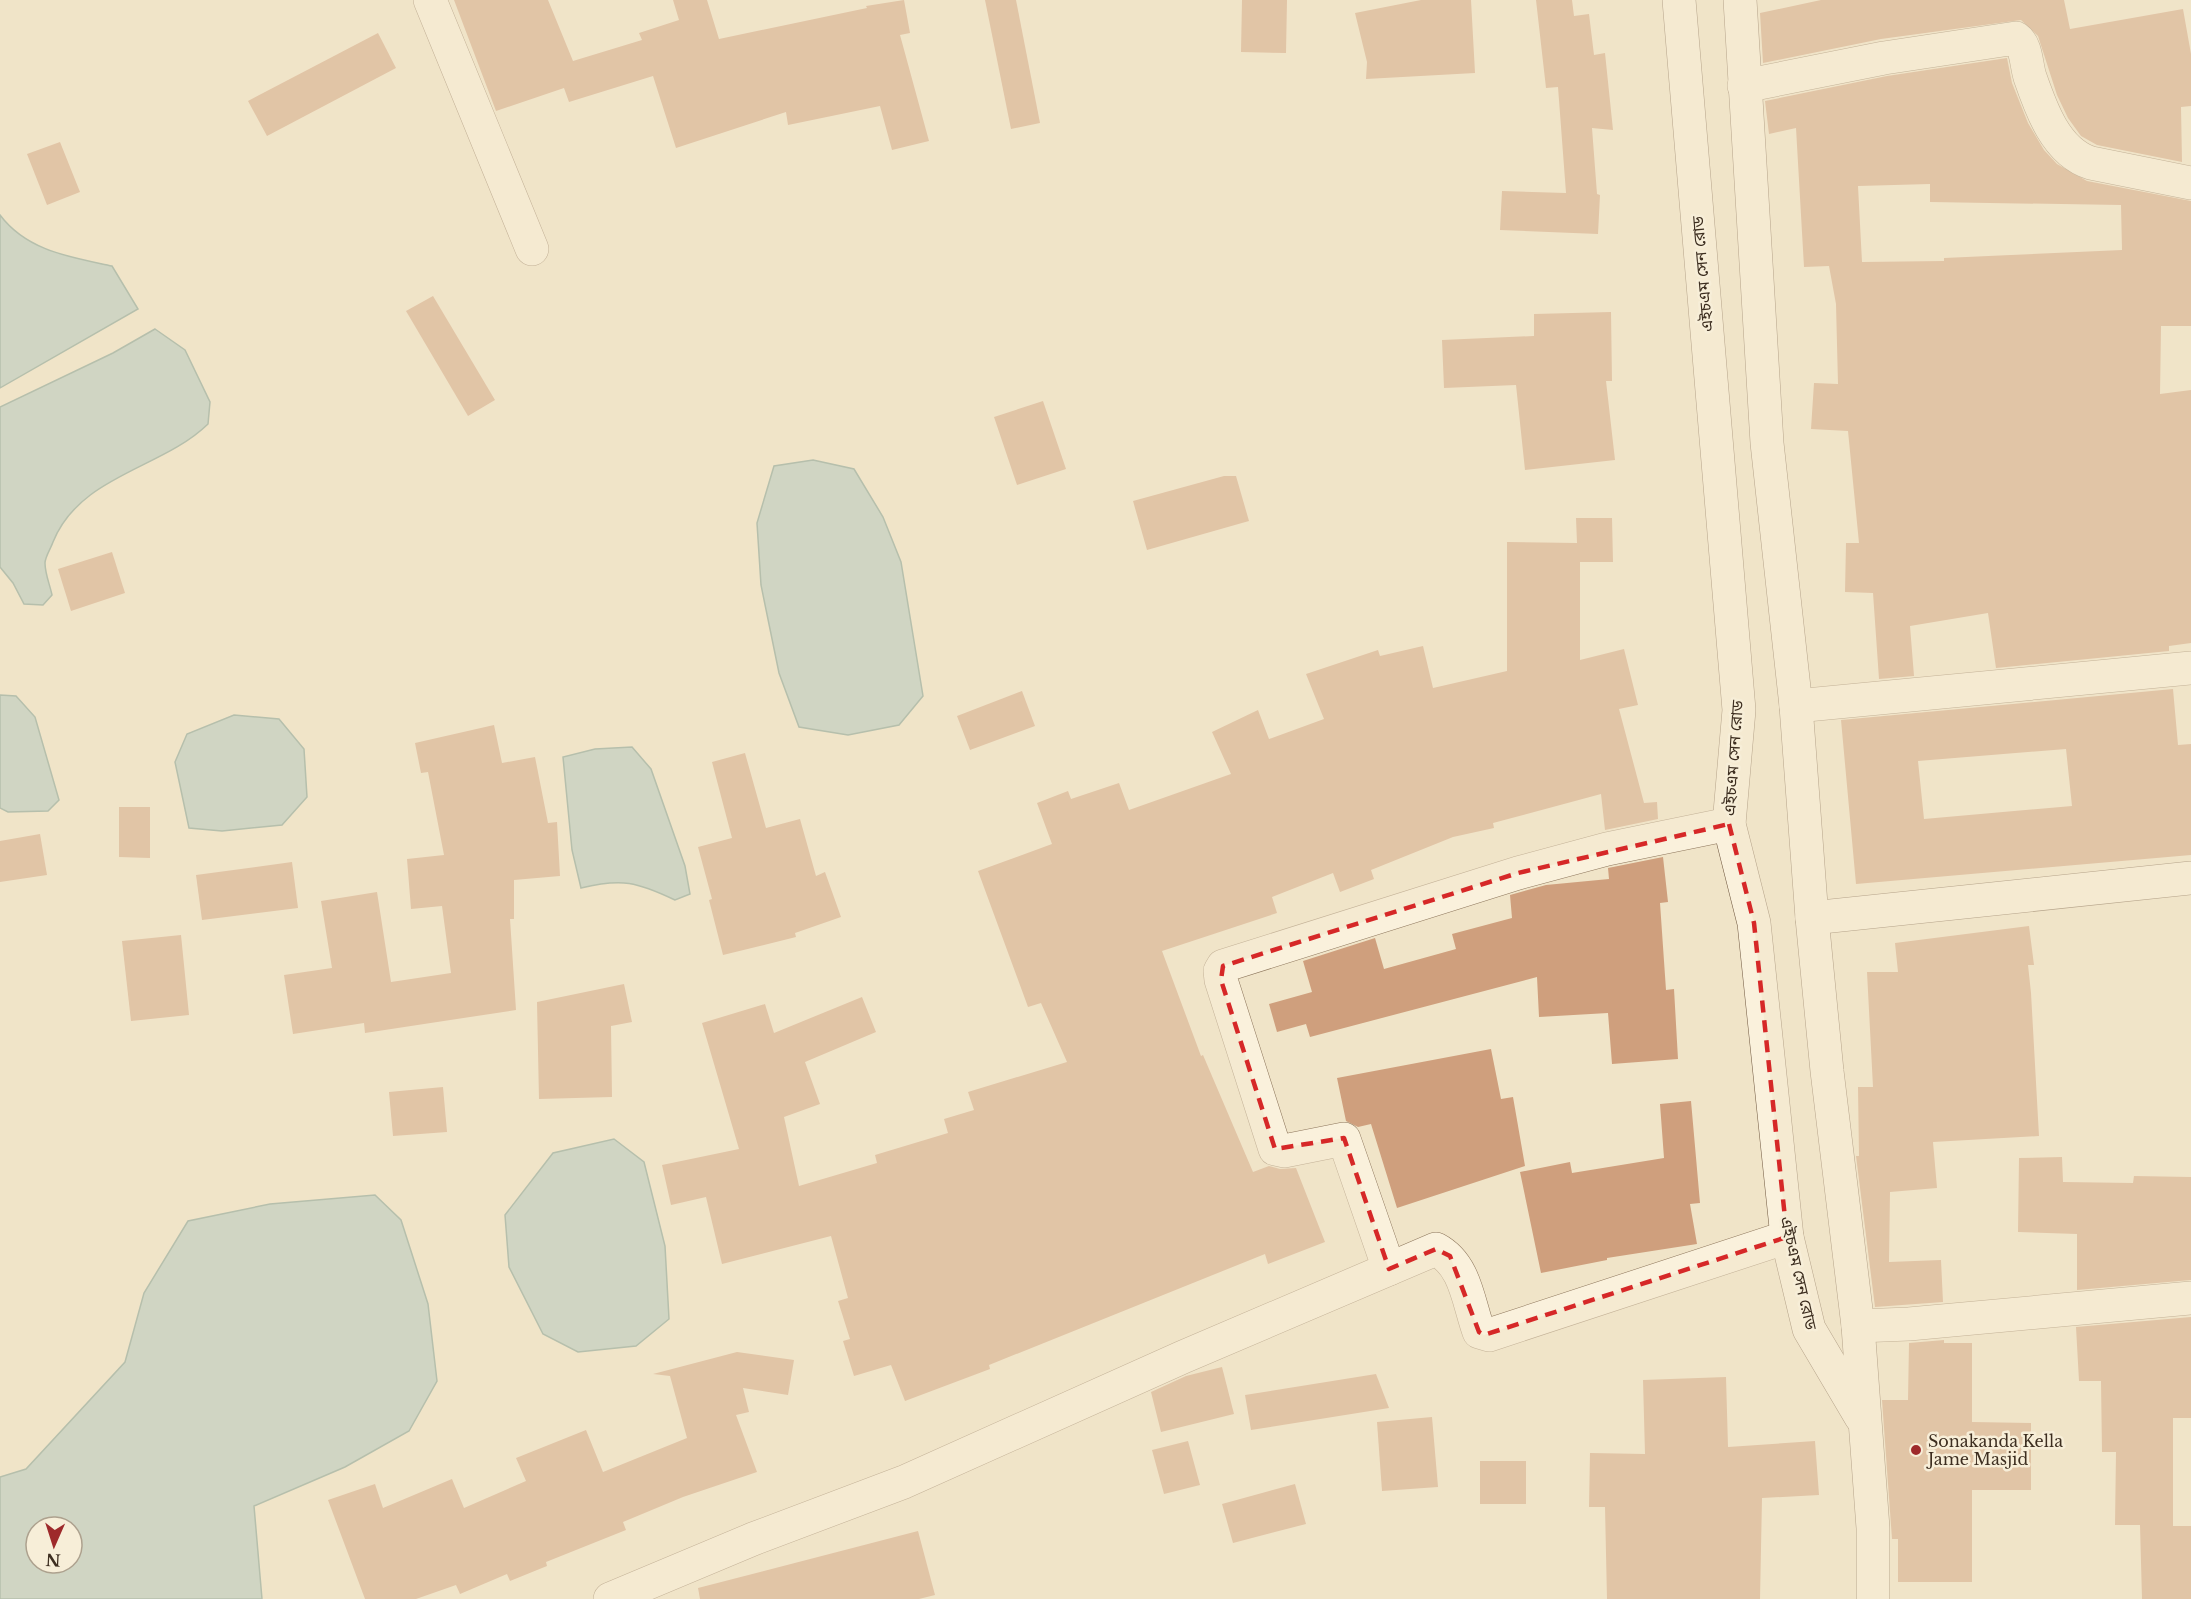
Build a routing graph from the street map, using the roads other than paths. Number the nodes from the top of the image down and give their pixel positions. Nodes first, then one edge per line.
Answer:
1 (430, 0) edge
2 (1679, 0) edge
3 (1740, 0) edge
4 (1744, 86) junction
5 (2191, 183) edge
6 (532, 249) dead end
7 (2191, 668) edge
8 (1796, 706) junction
9 (1729, 824) junction
10 (2191, 878) edge
11 (1812, 918) junction
12 (1787, 1237) junction
13 (1389, 1269) junction
14 (2191, 1298) edge
15 (1858, 1326) junction
16 (1865, 1424) junction
17 (610, 1599) edge
18 (1873, 1599) edge

1 - 6 street
2 - 9 street, এইচএম সেন রোড
3 - 4 street, এইচএম সেন রোড
4 - 5 street
4 - 8 street, এইচএম সেন রোড
7 - 8 street
8 - 11 street, এইচএম সেন রোড
9 - 12 street, এইচএম সেন রোড
9 - 13 street
10 - 11 street
11 - 15 street, এইচএম সেন রোড
12 - 13 street
12 - 16 street, এইচএম সেন রোড
13 - 17 street
14 - 15 street
15 - 16 street, এইচএম সেন রোড
16 - 18 street, এইচএম সেন রোড

